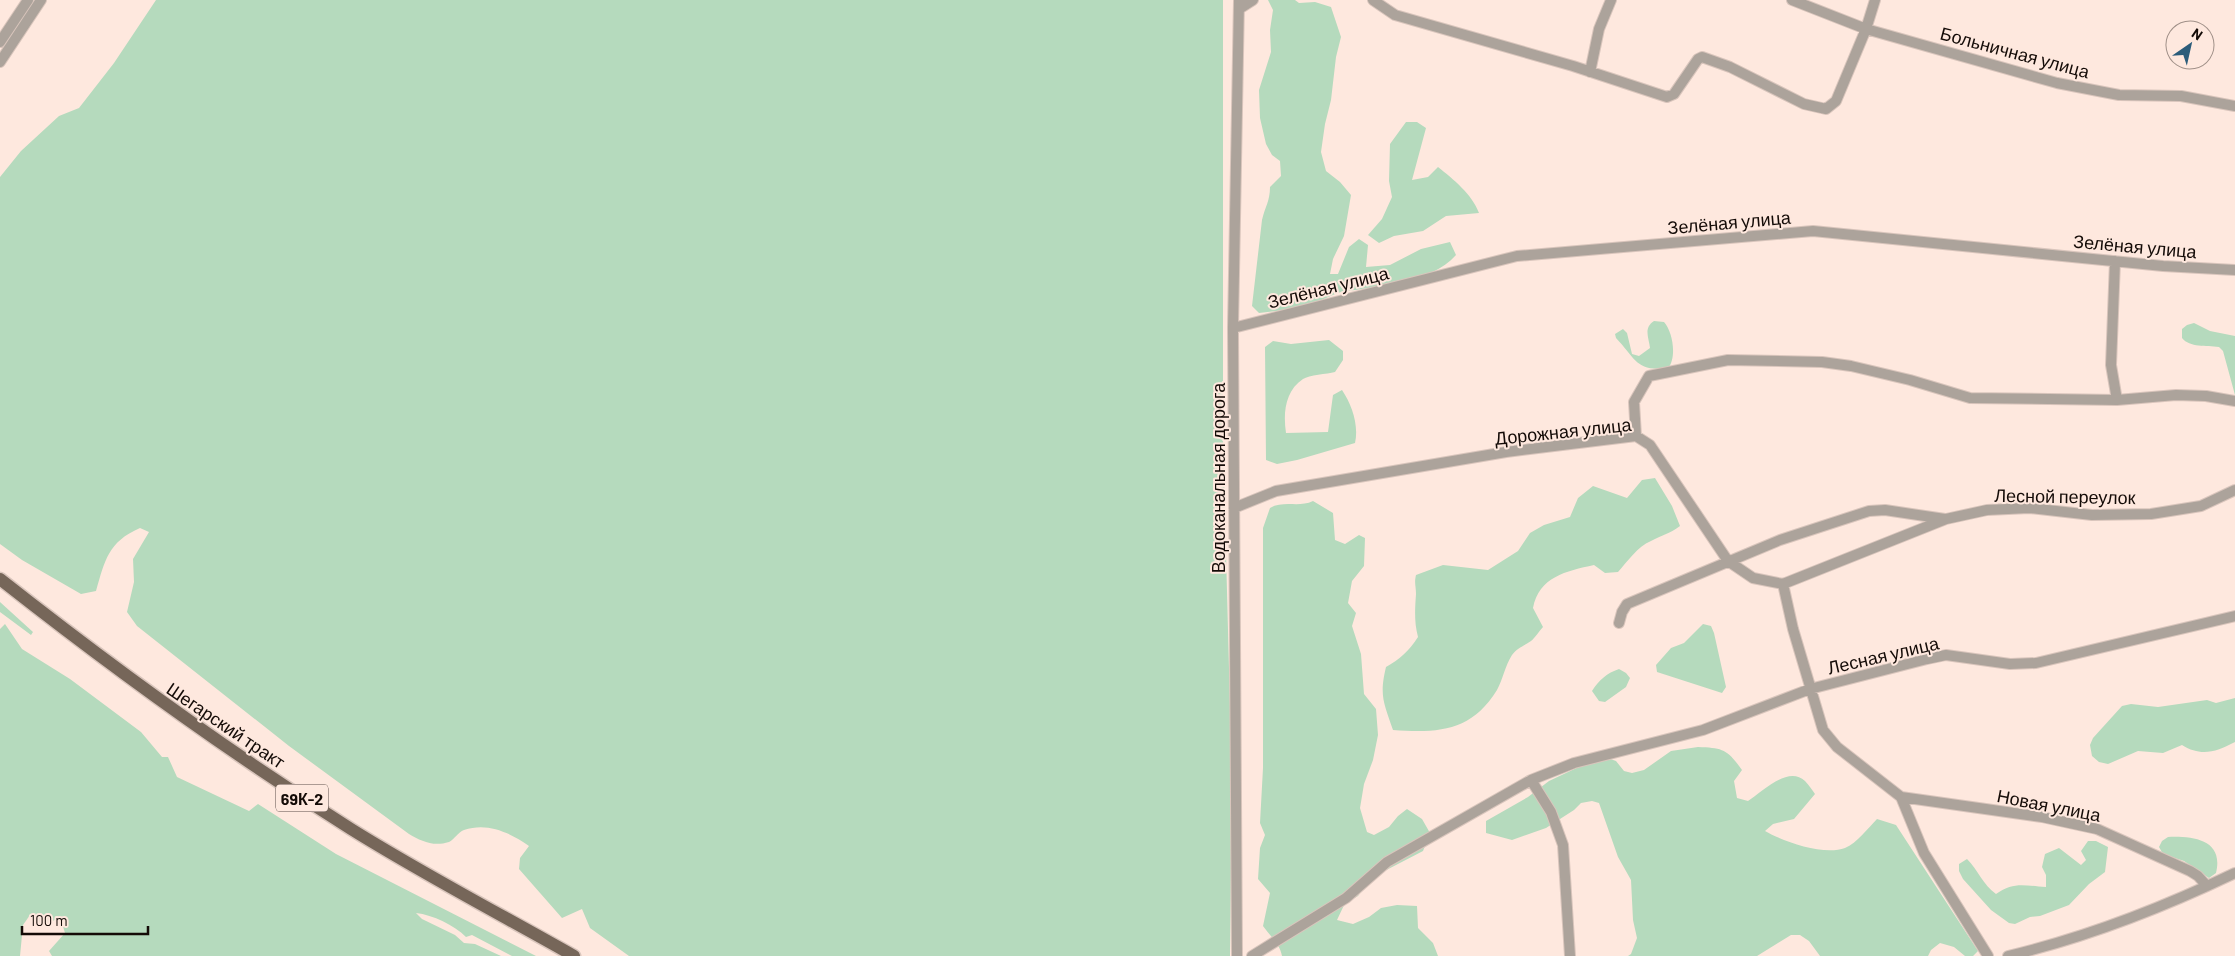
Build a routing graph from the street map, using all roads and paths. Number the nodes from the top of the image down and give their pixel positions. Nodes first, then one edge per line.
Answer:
1 (28, 0) edge
2 (41, 0) edge
3 (1253, 0) edge
4 (1373, 0) edge
5 (1611, 0) edge
6 (1792, 0) edge
7 (1875, 0) edge
8 (1239, 5) edge
9 (1866, 29) junction
10 (0, 42) edge
11 (0, 62) edge
12 (1590, 72) junction
13 (2235, 106) edge
14 (2115, 261) junction
15 (2235, 270) edge
16 (1233, 328) junction
17 (2117, 400) junction
18 (2235, 401) edge
19 (1636, 436) junction
20 (2235, 490) edge
21 (1234, 508) junction
22 (1946, 519) junction
23 (1728, 561) junction
24 (0, 579) edge
25 (1783, 584) junction
26 (2235, 616) edge
27 (1619, 623) dead end
28 (1810, 689) junction
29 (1531, 780) junction
30 (1901, 796) junction
31 (2235, 873) edge
32 (2207, 886) junction
33 (574, 956) edge
34 (1237, 956) edge
35 (1252, 956) edge
36 (1570, 956) edge
37 (1988, 956) edge
38 (2008, 956) edge

1 - 10 street
2 - 11 street
3 - 8 street
4 - 12 street
5 - 12 street
6 - 9 street, Больничная улица
7 - 9 street
8 - 16 street, Водоканальная дорога
9 - 12 street
9 - 13 street, Больничная улица
14 - 15 street, Зелёная улица
14 - 16 street, Зелёная улица
14 - 17 street
16 - 21 street, Водоканальная дорога
17 - 18 street
17 - 19 street
19 - 21 street, Дорожная улица
19 - 23 street, Дорожная улица
20 - 22 street, Лесной переулок
21 - 34 street, Водоканальная дорога
22 - 23 street
22 - 25 street, Лесной переулок
23 - 25 street, Дорожная улица
23 - 27 street
24 - 33 main road, Шегарский тракт / 69К-2
25 - 28 street
26 - 28 street, Лесная улица
28 - 29 street, Лесная улица
28 - 30 street
29 - 35 street, Лесная улица
29 - 36 street
30 - 32 street, Новая улица
30 - 37 street
31 - 32 street
32 - 38 street

